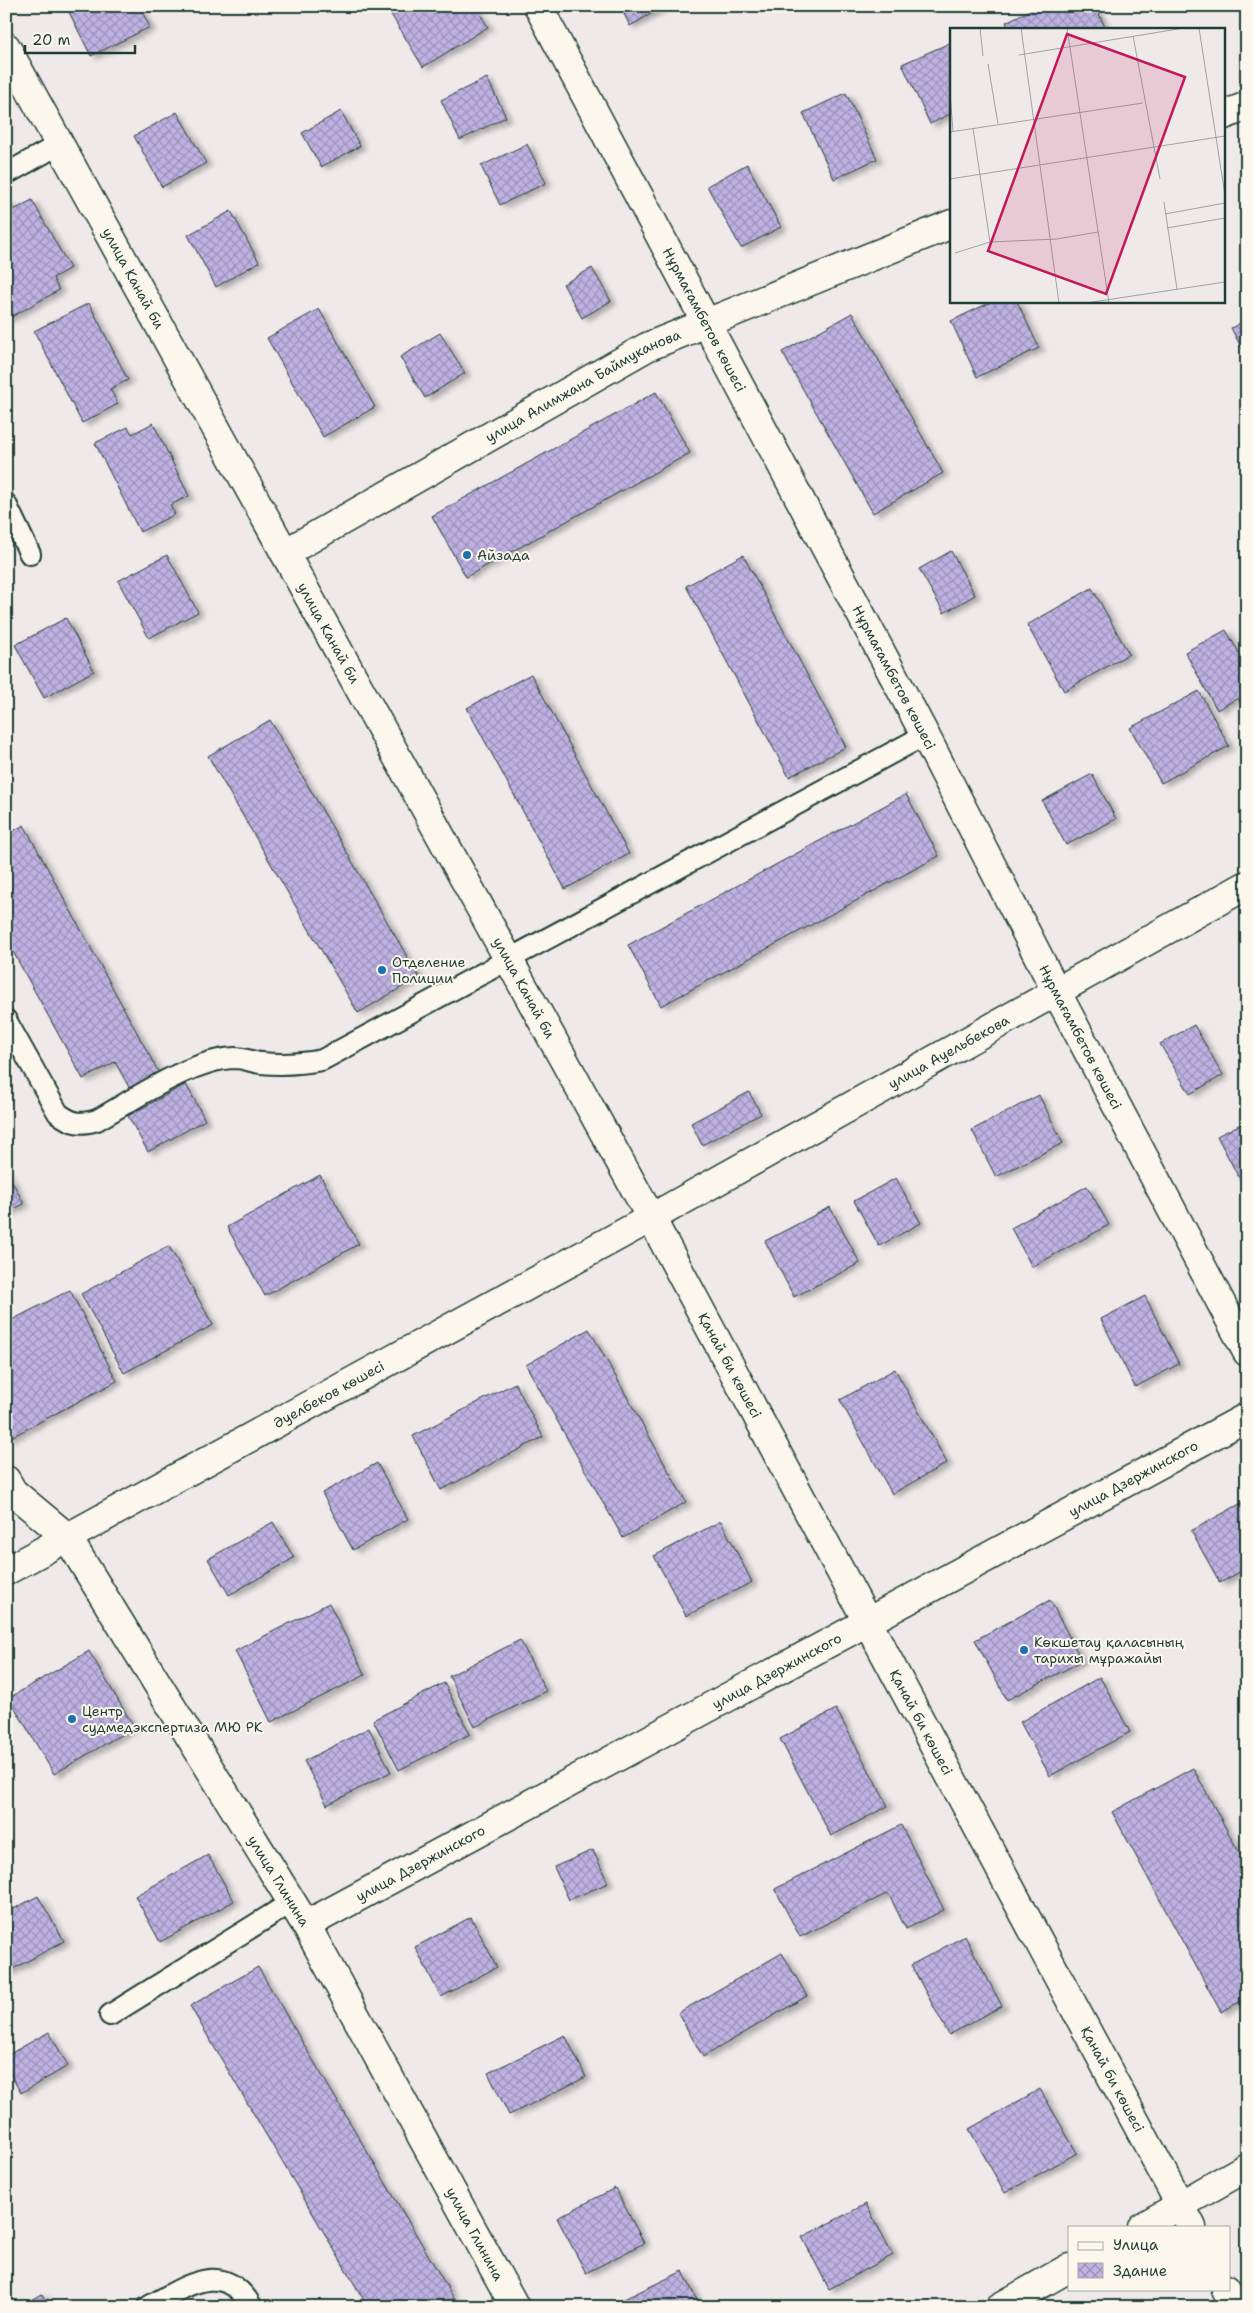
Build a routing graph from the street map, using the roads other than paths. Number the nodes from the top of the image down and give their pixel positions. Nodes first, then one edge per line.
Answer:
1 (538, 6) edge
2 (6, 47) edge
3 (1247, 106) edge
4 (1226, 114) edge
5 (60, 144) junction
6 (6, 174) edge
7 (950, 225) edge
8 (706, 323) junction
9 (6, 504) edge
10 (30, 554) dead end
11 (285, 554) junction
12 (925, 735) junction
13 (1247, 885) edge
14 (509, 961) junction
15 (1056, 991) junction
16 (6, 1020) edge
17 (651, 1218) junction
18 (1247, 1352) edge
19 (1247, 1417) edge
20 (6, 1480) edge
21 (67, 1538) junction
22 (6, 1571) edge
23 (867, 1621) junction
24 (292, 1902) junction
25 (306, 1925) junction
26 (110, 2015) dead end
27 (1247, 2167) edge
28 (1186, 2216) edge
29 (1146, 2226) edge
30 (1068, 2269) edge
31 (1226, 2290) edge
32 (148, 2307) edge
33 (252, 2307) edge
34 (515, 2307) edge
35 (1000, 2307) edge
36 (1235, 2307) edge

1 - 8 street, Нұрмағамбетов көшесі
2 - 5 street, улица Канай би
3 - 4 street
5 - 6 lane
5 - 11 street, улица Канай би
7 - 8 street, улица Алимжана Баймуканова
8 - 11 street, улица Алимжана Баймуканова
8 - 12 street, Нұрмағамбетов көшесі
9 - 10 lane
11 - 14 street, улица Канай би
12 - 14 lane
12 - 15 street, Нұрмағамбетов көшесі
13 - 15 street, улица Ауельбекова
14 - 16 lane
14 - 17 street, улица Канай би
15 - 17 street, улица Ауельбекова
15 - 18 street, Нұрмағамбетов көшесі
17 - 21 street, Әуелбеков көшесі
17 - 23 street, Қанай би көшесі
19 - 23 street, улица Дзержинского
20 - 21 street, улица Глинина
21 - 22 street, Әуелбеков көшесі
21 - 24 street, улица Глинина
23 - 25 street, улица Дзержинского
23 - 28 street, Қанай би көшесі
24 - 25 street, улица Глинина
24 - 26 lane
25 - 34 street, улица Глинина
27 - 28 street
28 - 29 street
30 - 35 street
31 - 36 street
32 - 33 lane

